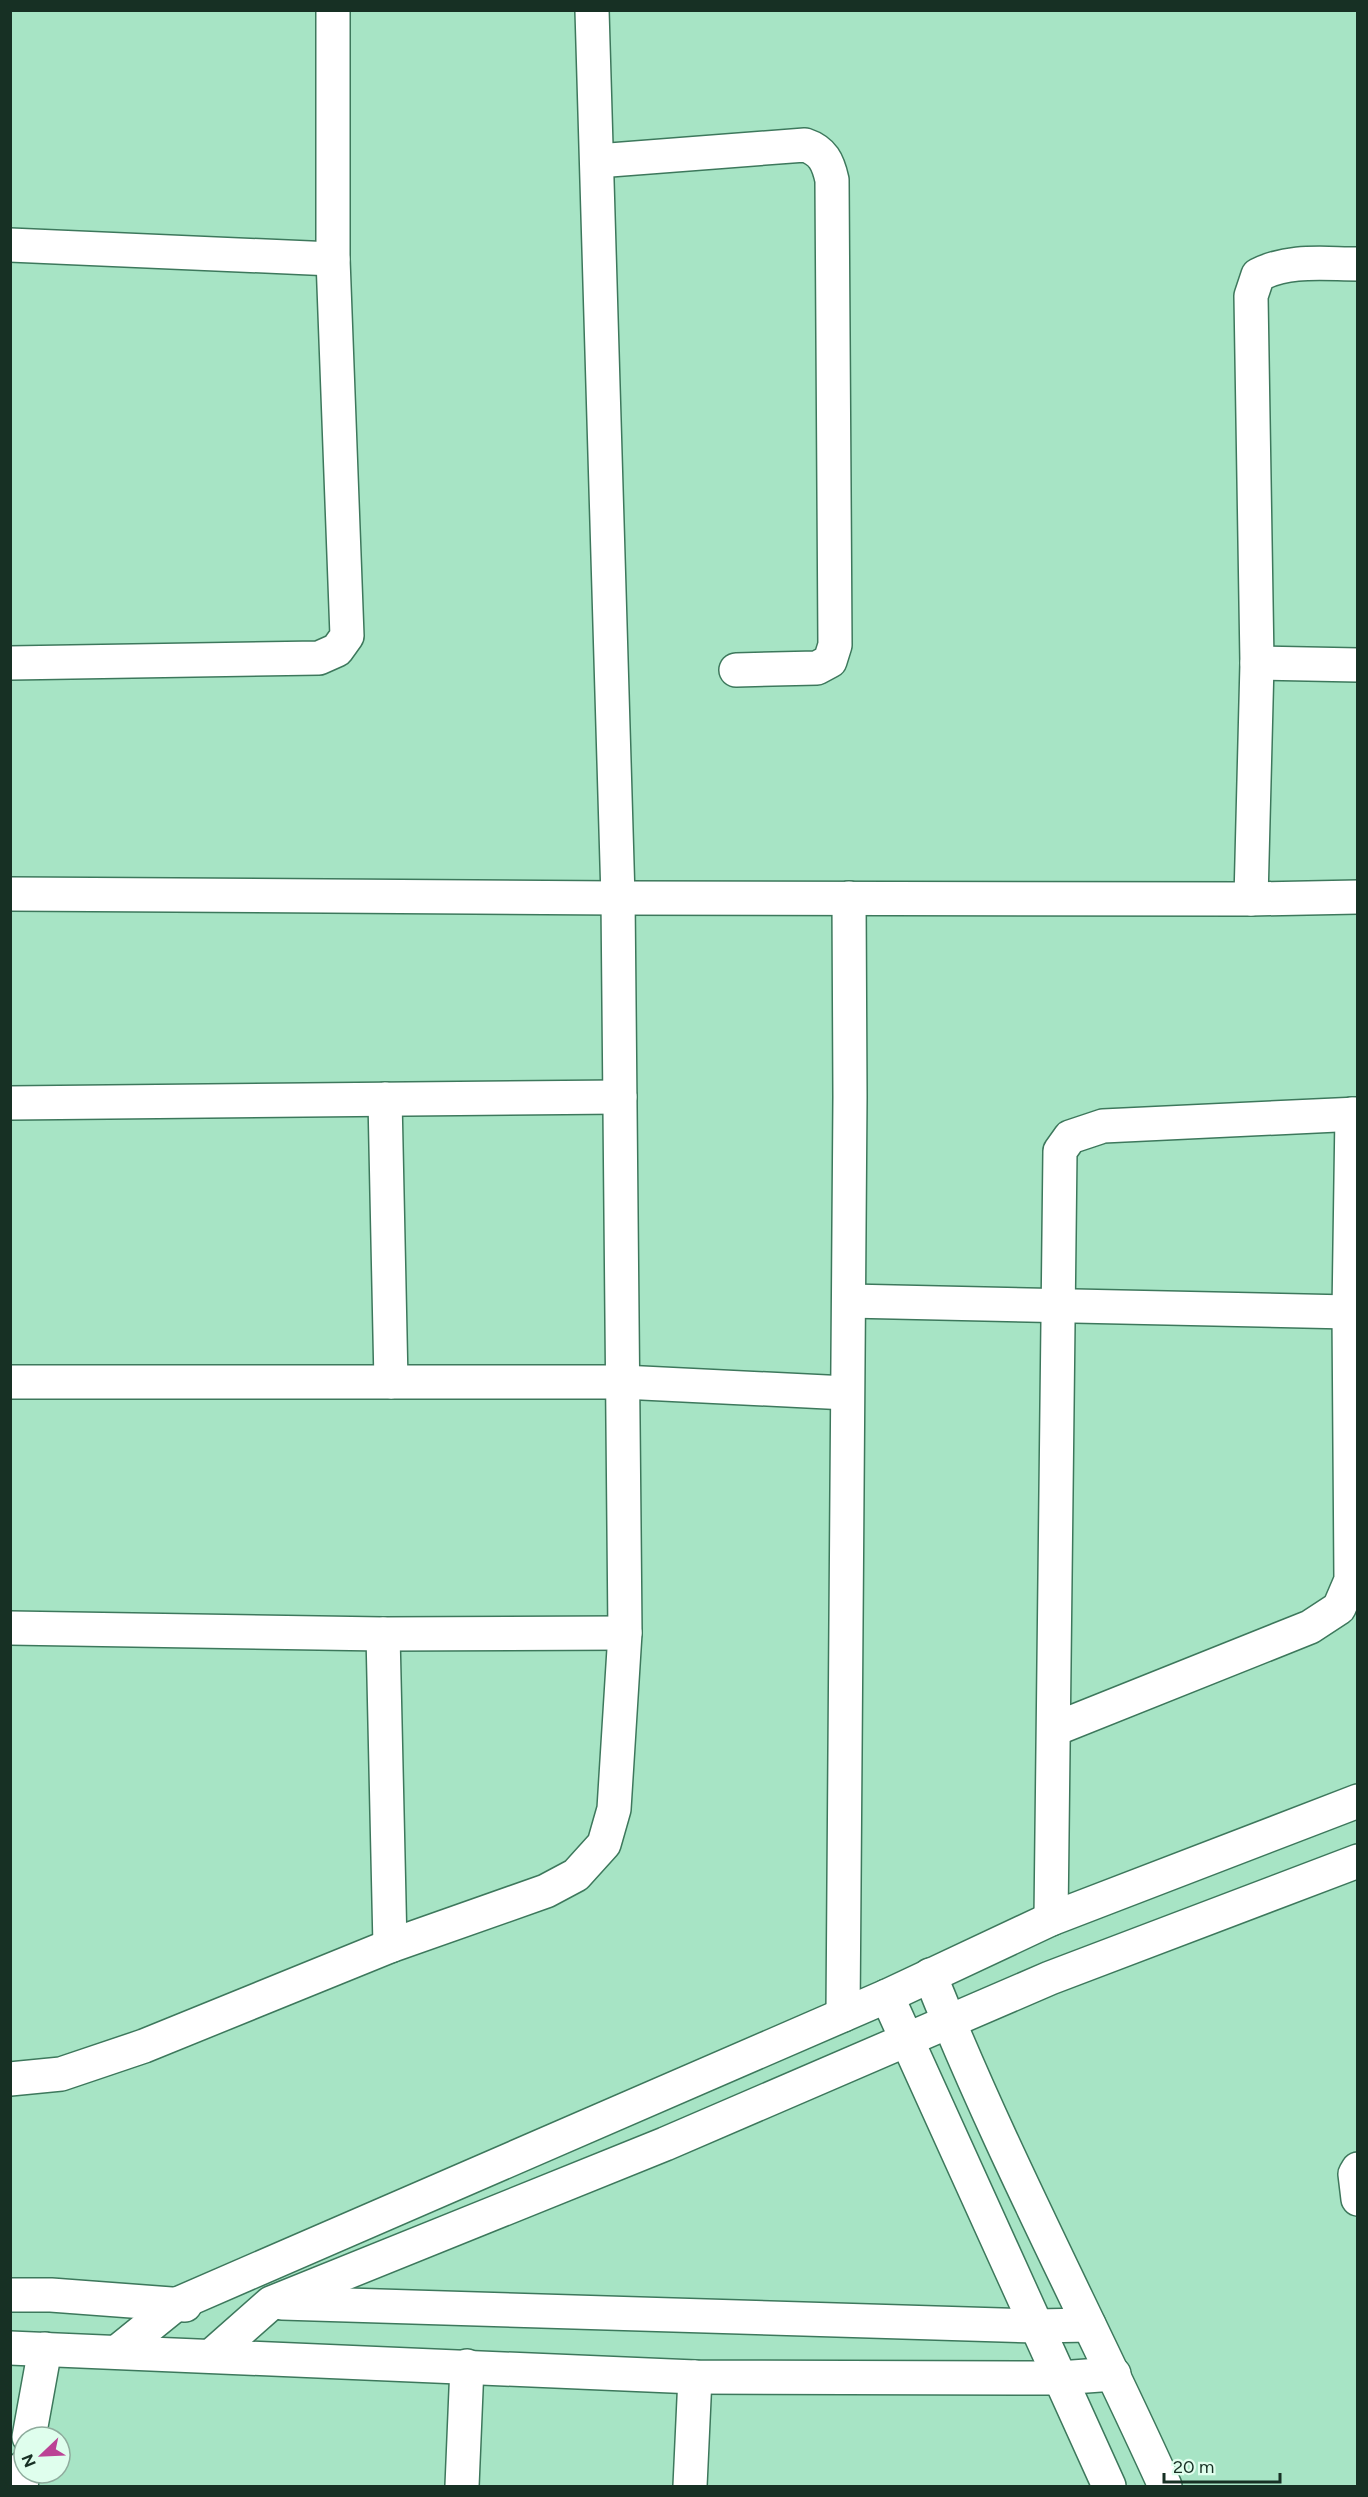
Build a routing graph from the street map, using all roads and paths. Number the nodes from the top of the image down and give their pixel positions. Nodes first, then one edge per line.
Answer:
1 (333, 10) edge
2 (592, 10) edge
3 (597, 161) junction
4 (10, 244) edge
5 (333, 259) junction
6 (1358, 264) edge
7 (10, 663) edge
8 (1257, 663) junction
9 (1358, 665) edge
10 (736, 670) dead end
11 (10, 894) edge
12 (1358, 897) edge
13 (618, 898) junction
14 (849, 898) junction
15 (1251, 899) junction
16 (620, 1097) junction
17 (385, 1099) junction
18 (10, 1103) edge
19 (1355, 1114) edge
20 (849, 1301) junction
21 (1058, 1303) junction
22 (1349, 1312) junction
23 (10, 1382) edge
24 (391, 1382) junction
25 (622, 1382) junction
26 (847, 1393) junction
27 (10, 1628) edge
28 (625, 1633) junction
29 (383, 1634) junction
30 (1055, 1729) junction
31 (1358, 1801) edge
32 (1358, 1861) edge
33 (1051, 1919) junction
34 (390, 1946) junction
35 (930, 1975) junction
36 (887, 1996) junction
37 (843, 2015) junction
38 (949, 2023) junction
39 (907, 2041) junction
40 (10, 2079) edge
41 (1358, 2169) edge
42 (1358, 2199) edge
43 (10, 2295) edge
44 (271, 2303) junction
45 (175, 2305) junction
46 (1089, 2325) junction
47 (1036, 2326) junction
48 (10, 2348) edge
49 (45, 2349) junction
50 (117, 2352) junction
51 (211, 2356) junction
52 (467, 2366) junction
53 (1114, 2374) junction
54 (695, 2377) junction
55 (1059, 2379) junction
56 (31, 2425) edge
57 (462, 2487) edge
58 (690, 2487) edge
59 (1108, 2487) edge
60 (1165, 2487) edge

1 - 5 street
2 - 3 street
3 - 10 street
3 - 13 street
4 - 5 street
5 - 7 street
6 - 8 street
8 - 9 street
8 - 15 street
11 - 13 street
12 - 15 street
13 - 14 street
13 - 16 street
14 - 15 street
14 - 20 street
16 - 17 street
16 - 25 street
17 - 18 street
17 - 24 street
19 - 21 street
19 - 22 street
20 - 21 street
20 - 26 street
21 - 22 street
21 - 30 street
22 - 30 street
23 - 24 street
24 - 25 street
25 - 26 street
25 - 28 street
26 - 37 street
27 - 29 street
28 - 29 street
28 - 34 street
29 - 34 street
30 - 33 street
31 - 33 street
32 - 38 street
33 - 35 street
34 - 40 street
35 - 36 street
35 - 38 street
36 - 37 street
36 - 39 street
37 - 45 street
38 - 39 street
38 - 46 street
39 - 44 street
39 - 47 street
41 - 42 street
43 - 45 street
44 - 45 street
44 - 47 street
44 - 51 street
45 - 50 street
46 - 47 street
46 - 53 street
47 - 55 street
48 - 49 street
49 - 50 street
49 - 56 street
50 - 51 street
51 - 52 street
52 - 54 street
52 - 57 street
53 - 55 street
53 - 60 street
54 - 55 street
54 - 58 street
55 - 59 street

